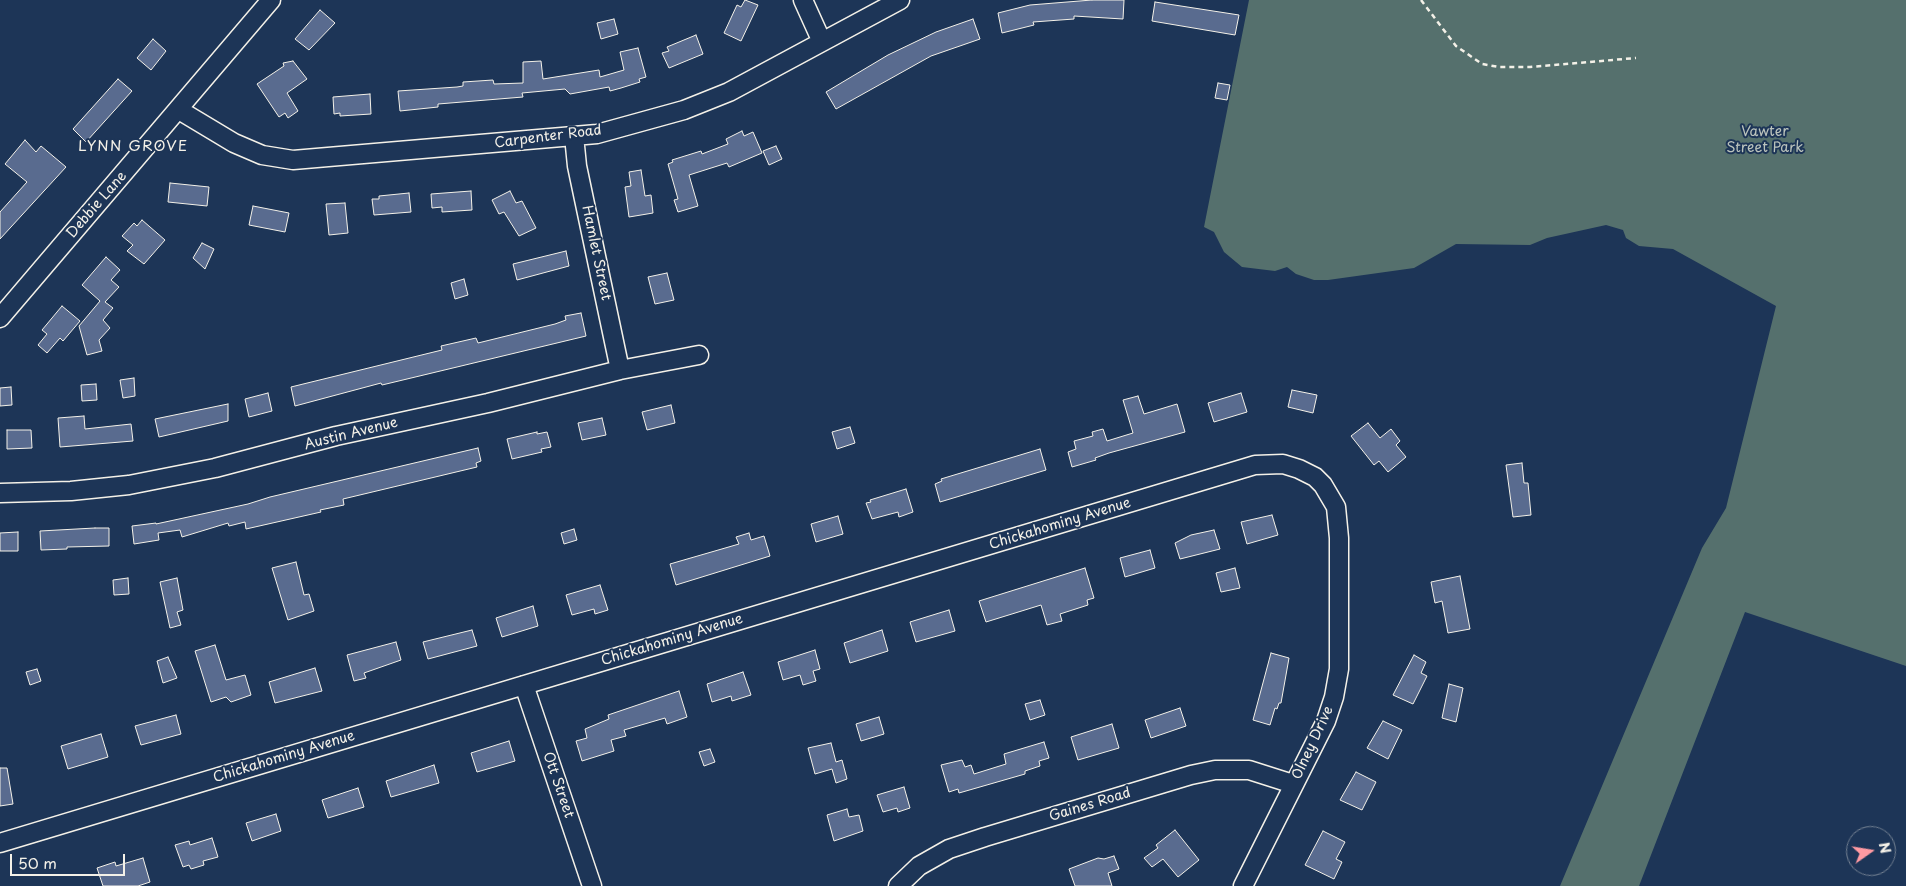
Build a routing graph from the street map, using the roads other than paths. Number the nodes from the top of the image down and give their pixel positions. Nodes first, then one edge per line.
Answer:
1 (270, 0) edge
2 (803, 0) edge
3 (900, 0) edge
4 (822, 42) junction
5 (179, 110) junction
6 (574, 136) junction
7 (0, 318) edge
8 (700, 355) dead end
9 (620, 370) junction
10 (0, 493) edge
11 (1332, 501) joint
12 (524, 685) junction
13 (1293, 784) junction
14 (0, 843) edge
15 (592, 886) edge
16 (898, 886) edge
17 (1243, 886) edge

1 - 5 street, Debbie Lane
2 - 4 street
3 - 4 street, Carpenter Road
4 - 6 street, Carpenter Road
5 - 6 street, Carpenter Road
5 - 7 street, Debbie Lane
6 - 9 street, Hamlet Street
8 - 9 street, Austin Avenue
9 - 10 street, Austin Avenue
11 - 12 street, Chickahominy Avenue
11 - 13 street, Olney Drive
12 - 14 street, Chickahominy Avenue
12 - 15 street, Ott Street
13 - 16 street, Gaines Road
13 - 17 street, Olney Drive

